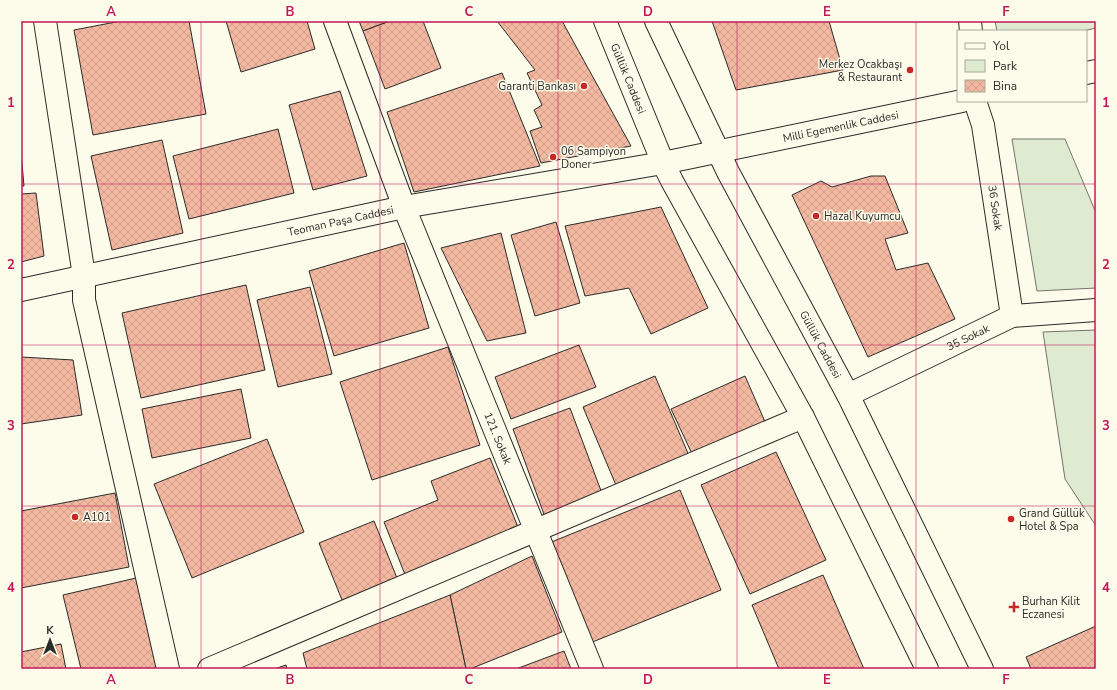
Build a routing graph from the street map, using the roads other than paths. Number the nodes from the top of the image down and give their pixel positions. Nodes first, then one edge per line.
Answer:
1 (45, 21) edge
2 (336, 21) edge
3 (605, 21) edge
4 (656, 21) edge
5 (957, 102) edge
6 (975, 102) edge
7 (718, 152) junction
8 (663, 163) junction
9 (404, 207) junction
10 (84, 276) junction
11 (21, 290) edge
12 (1096, 310) edge
13 (1012, 316) junction
14 (848, 395) junction
15 (803, 416) junction
16 (536, 530) junction
17 (168, 669) edge
18 (209, 669) edge
19 (592, 669) edge
20 (927, 669) edge
21 (982, 669) edge

1 - 10 street
2 - 9 street, 121. Sokak
3 - 8 street, Güllük Caddesi
4 - 7 street, Güllük Caddesi
5 - 7 street, Milli Egemenlik Caddesi
6 - 13 street, 36 Sokak
7 - 8 street, Milli Egemenlik Caddesi
7 - 14 street, Güllük Caddesi
8 - 9 street, Teoman Paşa Caddesi
8 - 15 street, Güllük Caddesi
9 - 10 street, Teoman Paşa Caddesi
9 - 16 street, 121. Sokak
10 - 11 street, Teoman Paşa Caddesi
10 - 17 street
12 - 13 street, 35 Sokak
13 - 14 street, 35 Sokak
14 - 21 street, Güllük Caddesi
15 - 16 street
15 - 20 street, Güllük Caddesi
16 - 18 street
16 - 19 street, 121. Sokak

